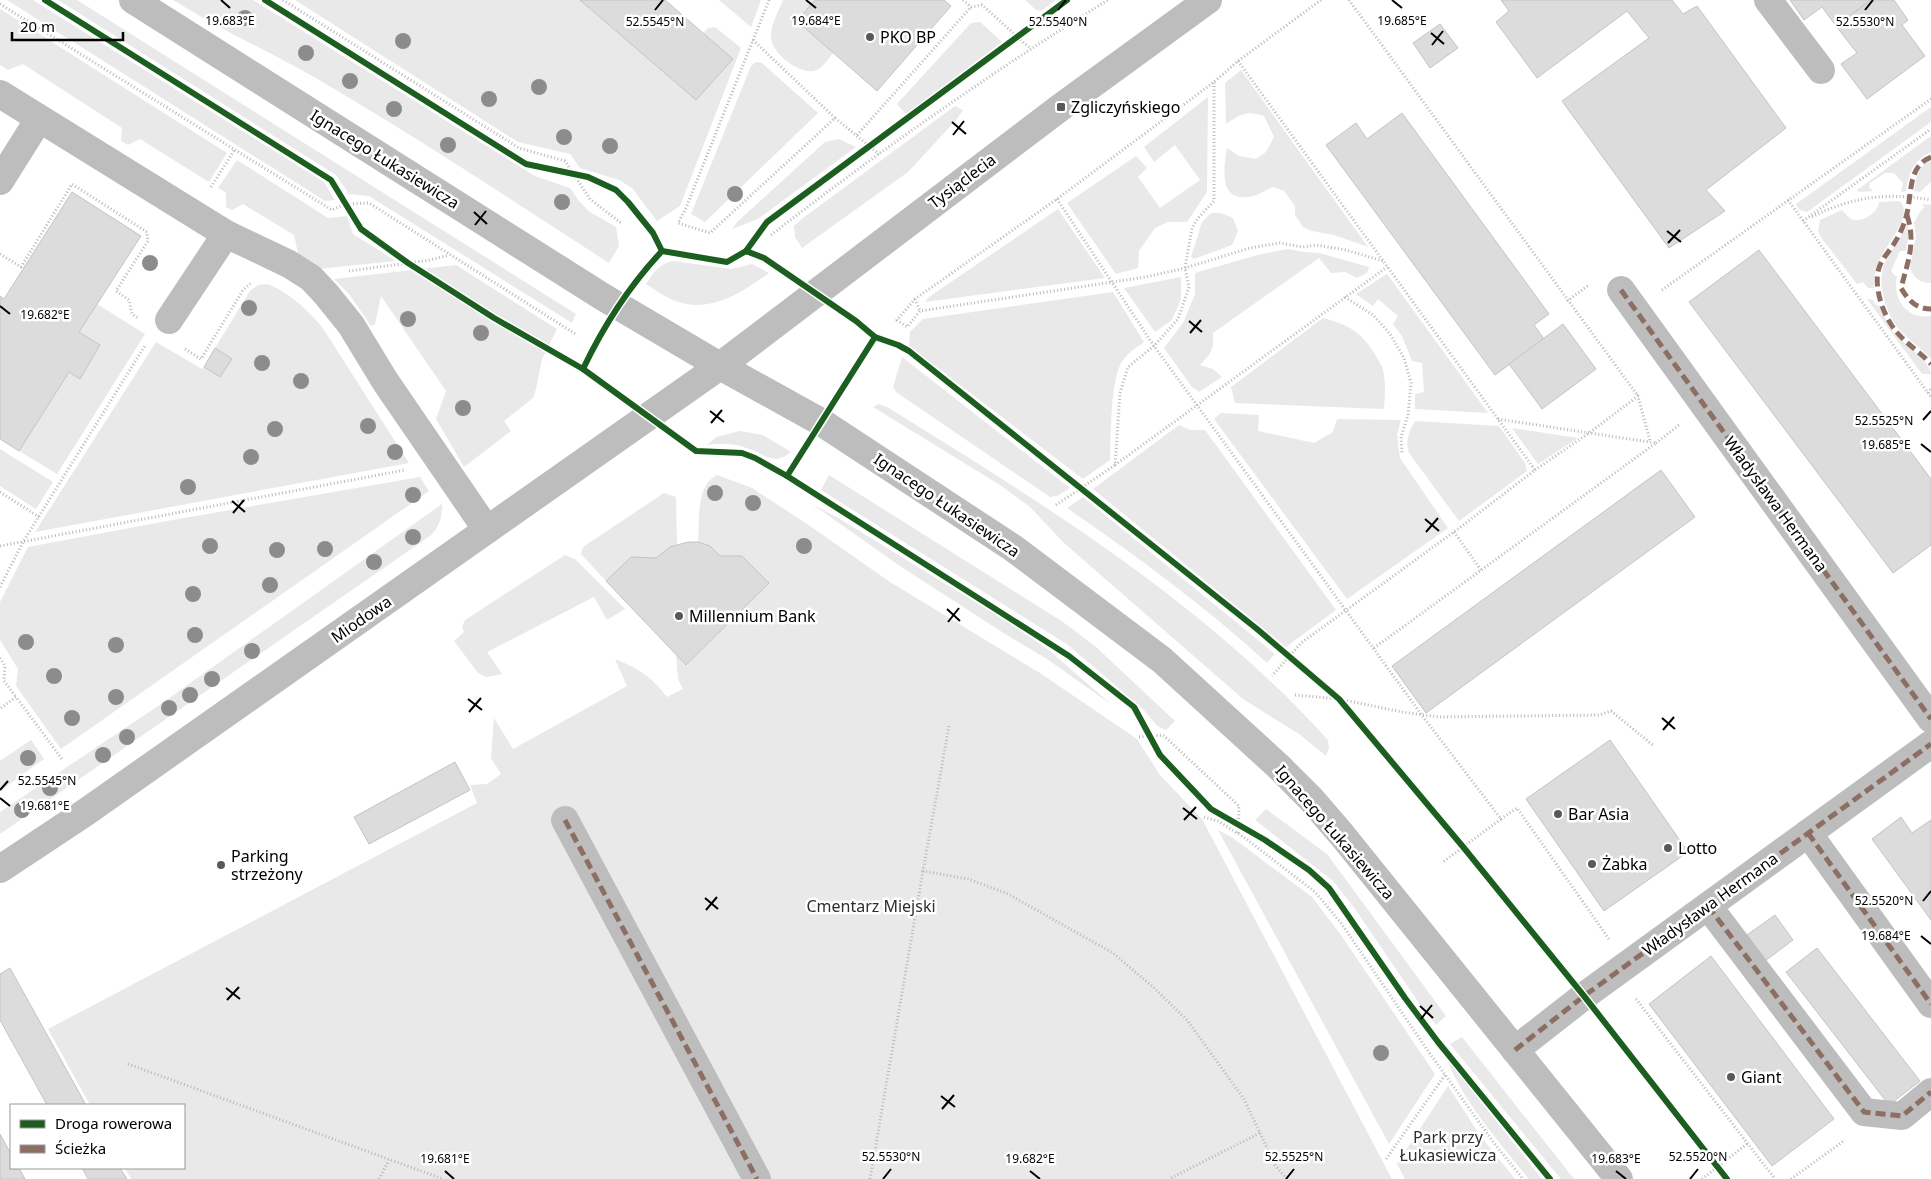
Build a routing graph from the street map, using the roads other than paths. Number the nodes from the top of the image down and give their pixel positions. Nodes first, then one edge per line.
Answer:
1 (133, 0) edge
2 (1208, 0) edge
3 (1768, 0) edge
4 (1821, 70) dead end
5 (0, 94) edge
6 (39, 119) junction
7 (0, 180) edge
8 (226, 234) junction
9 (1628, 299) road end
10 (165, 335) road end
11 (720, 366) junction
12 (487, 530) junction
13 (1931, 719) edge
14 (1931, 744) edge
15 (565, 820) dead end
16 (1808, 833) junction
17 (0, 869) edge
18 (1708, 906) junction
19 (1931, 1004) edge
20 (1516, 1050) junction
21 (1931, 1092) edge
22 (757, 1179) edge
23 (1619, 1179) edge

1 - 11 street, Ignacego Łukasiewicza
2 - 11 street, Tysiąclecia
3 - 4 street
5 - 6 street
6 - 7 street
6 - 8 street
8 - 10 street
8 - 12 street
9 - 13 street, Władysława Hermana
11 - 12 street, Miodowa
11 - 20 street, Ignacego Łukasiewicza
12 - 17 street, Miodowa
14 - 16 street, Władysława Hermana
15 - 22 street
16 - 18 street, Władysława Hermana
16 - 19 street
18 - 20 street, Władysława Hermana
18 - 21 street
20 - 23 street, Ignacego Łukasiewicza

